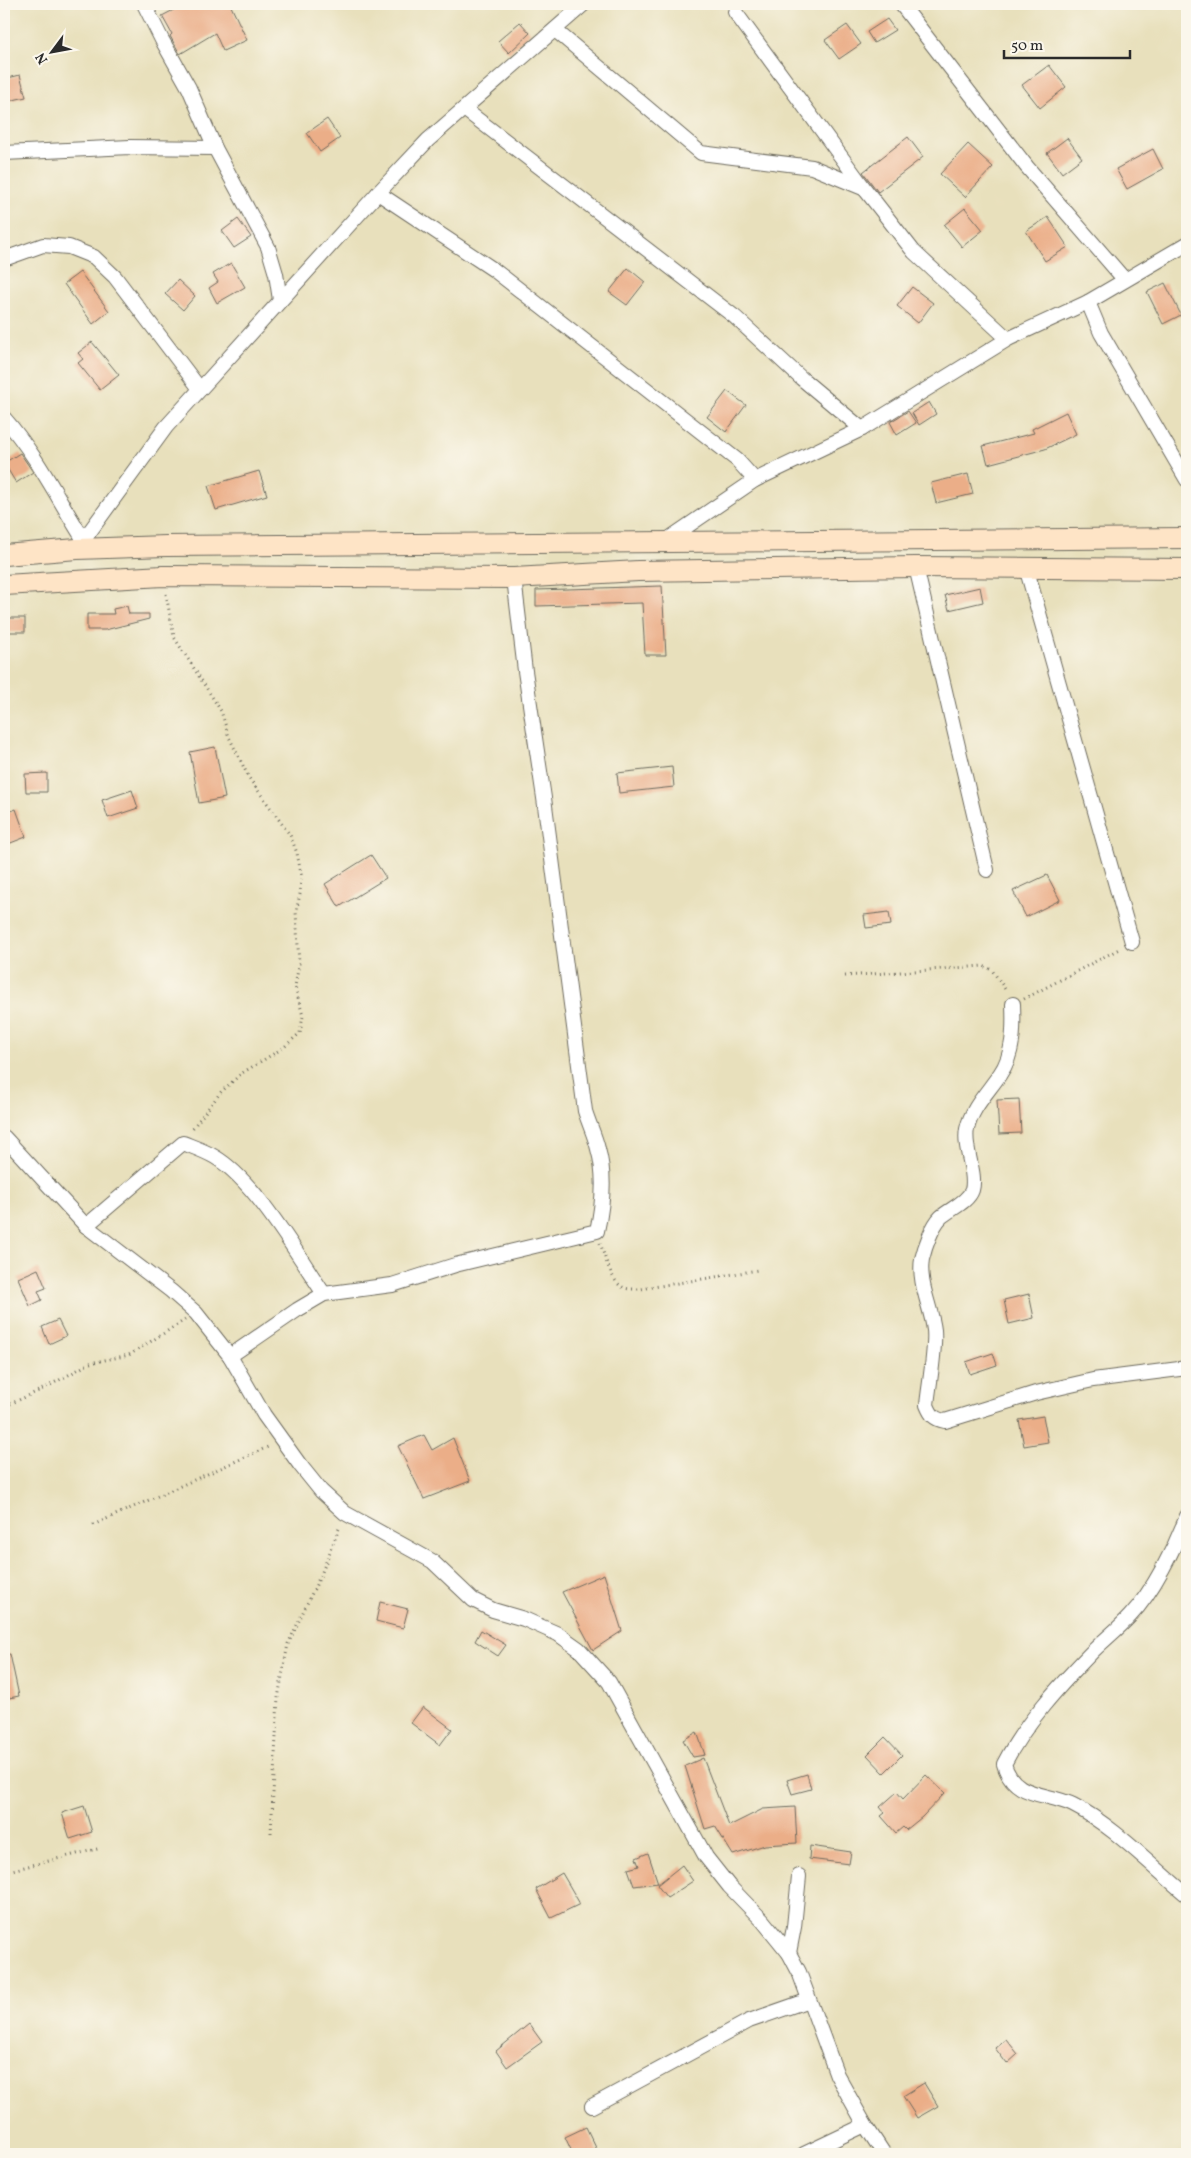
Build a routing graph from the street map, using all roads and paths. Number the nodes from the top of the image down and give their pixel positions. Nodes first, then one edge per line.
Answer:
1 (144, 4) edge
2 (584, 4) edge
3 (901, 4) edge
4 (735, 12) dead end
5 (555, 30) junction
6 (464, 109) junction
7 (215, 148) junction
8 (4, 152) edge
9 (864, 188) junction
10 (378, 193) junction
11 (1187, 245) edge
12 (4, 259) edge
13 (1124, 279) junction
14 (280, 300) junction
15 (1088, 302) junction
16 (1008, 339) junction
17 (200, 389) junction
18 (4, 418) edge
19 (862, 430) junction
20 (755, 480) junction
21 (1187, 480) edge
22 (1187, 538) edge
23 (664, 542) junction
24 (81, 544) junction
25 (4, 555) edge
26 (916, 567) junction
27 (1026, 567) junction
28 (1187, 569) edge
29 (163, 576) junction
30 (514, 578) junction
31 (4, 585) edge
32 (987, 870) dead end
33 (1132, 942) joint
34 (845, 976) dead end
35 (1013, 1004) junction
36 (4, 1137) edge
37 (183, 1143) junction
38 (9, 1150) edge
39 (86, 1226) junction
40 (597, 1232) junction
41 (758, 1270) dead end
42 (324, 1294) junction
43 (196, 1313) junction
44 (230, 1356) junction
45 (1187, 1368) edge
46 (10, 1404) dead end
47 (282, 1440) junction
48 (345, 1513) junction
49 (1187, 1516) edge
50 (93, 1526) dead end
51 (270, 1833) dead end
52 (101, 1848) dead end
53 (4, 1872) edge
54 (799, 1876) dead end
55 (1187, 1896) edge
56 (789, 1953) junction
57 (809, 2000) junction
58 (592, 2106) dead end
59 (865, 2125) junction
60 (804, 2154) edge
61 (884, 2154) edge

1 - 7 street
2 - 5 street
3 - 13 street
4 - 9 street
5 - 6 street
5 - 9 street
6 - 10 street
6 - 19 street
7 - 8 street
7 - 14 street
9 - 16 street
10 - 14 street
10 - 20 street
11 - 13 street
12 - 17 street
13 - 15 street
14 - 17 street
15 - 16 street
15 - 21 street
16 - 19 street
17 - 24 street
18 - 24 street
19 - 20 street
20 - 23 street
22 - 23 street
23 - 24 street
24 - 25 street
26 - 27 street
26 - 30 street
26 - 32 street
27 - 28 street
27 - 33 street
29 - 30 street
29 - 31 street
29 - 37 path
30 - 40 street
33 - 35 path
34 - 35 path
35 - 45 street
36 - 38 street
37 - 39 street
37 - 42 street
38 - 39 street
39 - 43 street
40 - 41 path
40 - 42 street
42 - 44 street
43 - 44 street
43 - 46 path
44 - 47 street
47 - 48 street
47 - 50 path
48 - 51 path
48 - 56 street
49 - 55 street
52 - 53 path
54 - 56 street
56 - 57 street
57 - 58 street
57 - 59 street
59 - 60 street
59 - 61 street

